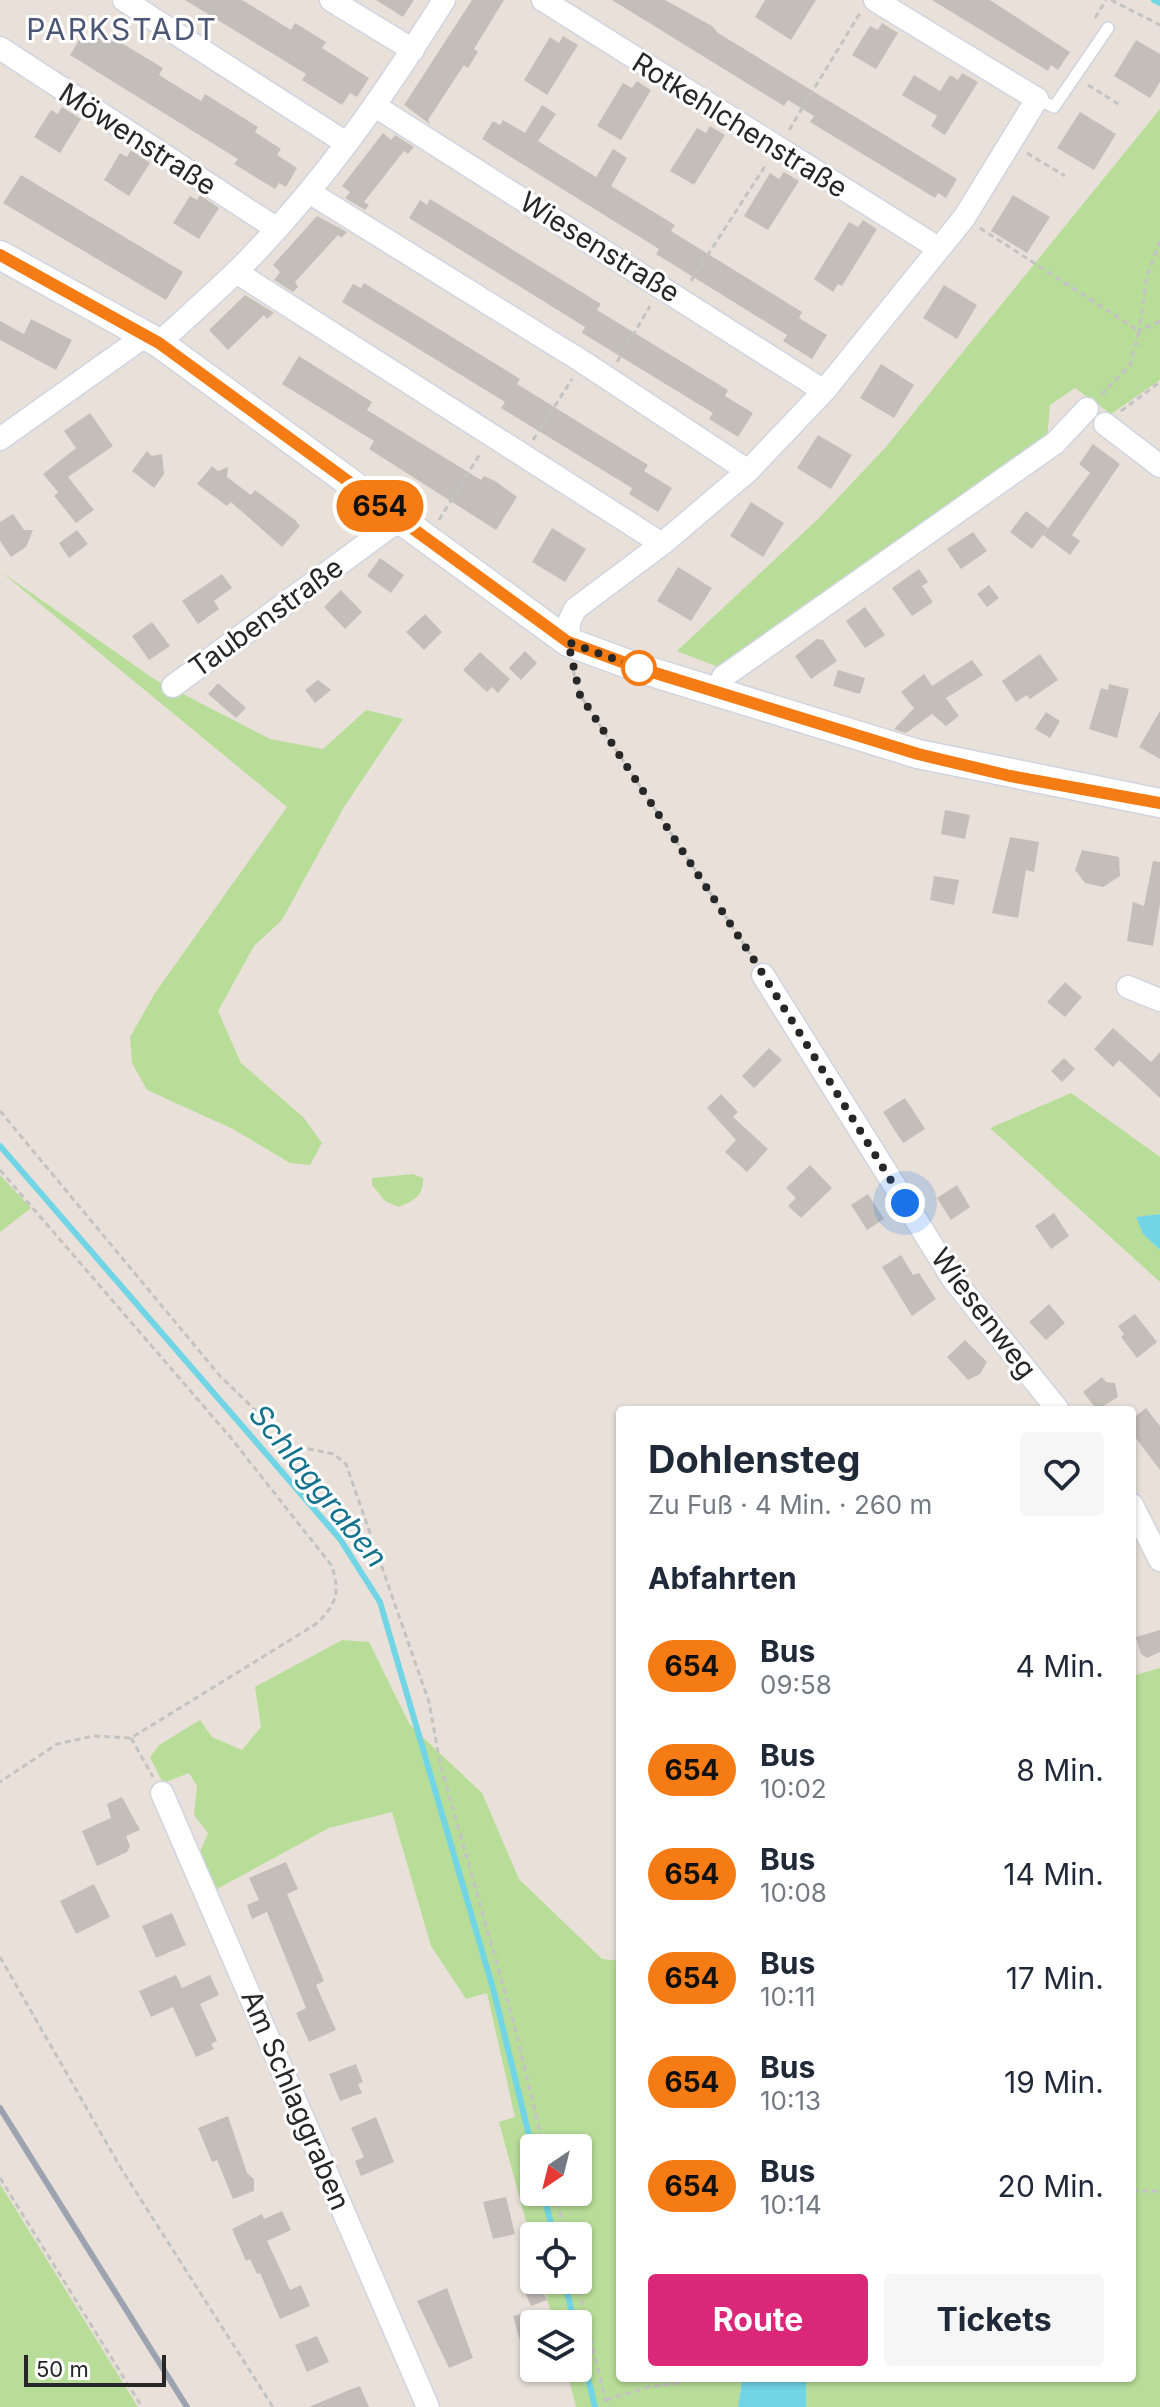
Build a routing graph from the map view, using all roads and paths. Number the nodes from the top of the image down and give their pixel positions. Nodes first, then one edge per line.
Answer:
1 (124, 0) edge
2 (331, 0) edge
3 (444, 0) edge
4 (543, 0) edge
5 (1111, 0) edge
6 (867, 7) edge
7 (1160, 25) edge
8 (1108, 28) dead end
9 (0, 48) edge
10 (413, 50) junction
11 (1075, 77) junction
12 (1037, 99) junction
13 (1120, 105) dead end
14 (375, 106) junction
15 (346, 143) junction
16 (1010, 143) junction
17 (777, 148) junction
18 (1065, 176) dead end
19 (309, 192) junction
20 (964, 218) junction
21 (277, 229) junction
22 (1160, 241) edge
23 (938, 248) junction
24 (0, 255) edge
25 (236, 272) junction
26 (671, 292) junction
27 (1160, 321) edge
28 (1139, 331) junction
29 (153, 339) junction
30 (583, 362) junction
31 (607, 377) junction
32 (1160, 382) edge
33 (824, 391) junction
34 (1087, 409) joint
35 (1105, 424) joint
36 (493, 433) junction
37 (0, 439) edge
38 (523, 455) junction
39 (1160, 466) edge
40 (748, 471) junction
41 (399, 520) junction
42 (427, 540) junction
43 (662, 544) junction
44 (568, 642) junction
45 (173, 686) dead end
46 (720, 694) junction
47 (1160, 803) edge
48 (763, 975) joint
49 (1128, 987) dead end
50 (1160, 1000) edge
51 (0, 1111) edge
52 (0, 1170) edge
53 (1055, 1406) edge
54 (1136, 1513) edge
55 (1160, 1560) edge
56 (131, 1738) junction
57 (0, 1782) edge
58 (162, 1793) joint
59 (0, 1957) edge
60 (541, 2134) edge
61 (0, 2178) edge
62 (1136, 2191) edge
63 (1160, 2191) edge
64 (580, 2294) edge
65 (682, 2382) edge
66 (606, 2400) junction
67 (142, 2407) edge
68 (273, 2407) edge
69 (428, 2407) edge
70 (607, 2407) edge

1 - 15 street
2 - 10 street
3 - 10 street
4 - 17 street, Rotkehlchenstraße
5 - 7 path
6 - 12 street
6 - 17 path
8 - 11 lane
9 - 21 street, Möwenstraße
10 - 14 street
11 - 12 lane
11 - 13 path
12 - 16 street
14 - 15 street
14 - 26 street, Wiesenstraße
15 - 19 street
16 - 18 path
16 - 20 street
17 - 23 street, Rotkehlchenstraße
17 - 26 path
19 - 21 street
19 - 30 street
20 - 23 street
20 - 28 path
21 - 25 street
22 - 28 path
23 - 33 street
24 - 29 street
25 - 29 street
25 - 36 street
26 - 31 path
26 - 33 street, Wiesenstraße
27 - 28 path
28 - 34 path
29 - 37 street
29 - 41 street
30 - 31 street
30 - 38 path
31 - 40 street
32 - 35 path
33 - 40 street
34 - 46 street
35 - 39 street
36 - 38 street
36 - 42 path
38 - 43 street
40 - 43 street
41 - 42 street
41 - 45 street, Taubenstraße
42 - 44 street
43 - 44 street
44 - 46 street
44 - 48 path
46 - 47 street
48 - 53 street, Wiesenweg
49 - 50 street
51 - 60 path
52 - 56 path
54 - 55 street
56 - 57 path
56 - 58 path
58 - 69 street, Am Schlaggraben
59 - 68 path
61 - 67 path
62 - 63 path
64 - 66 path
65 - 66 path
66 - 70 path

